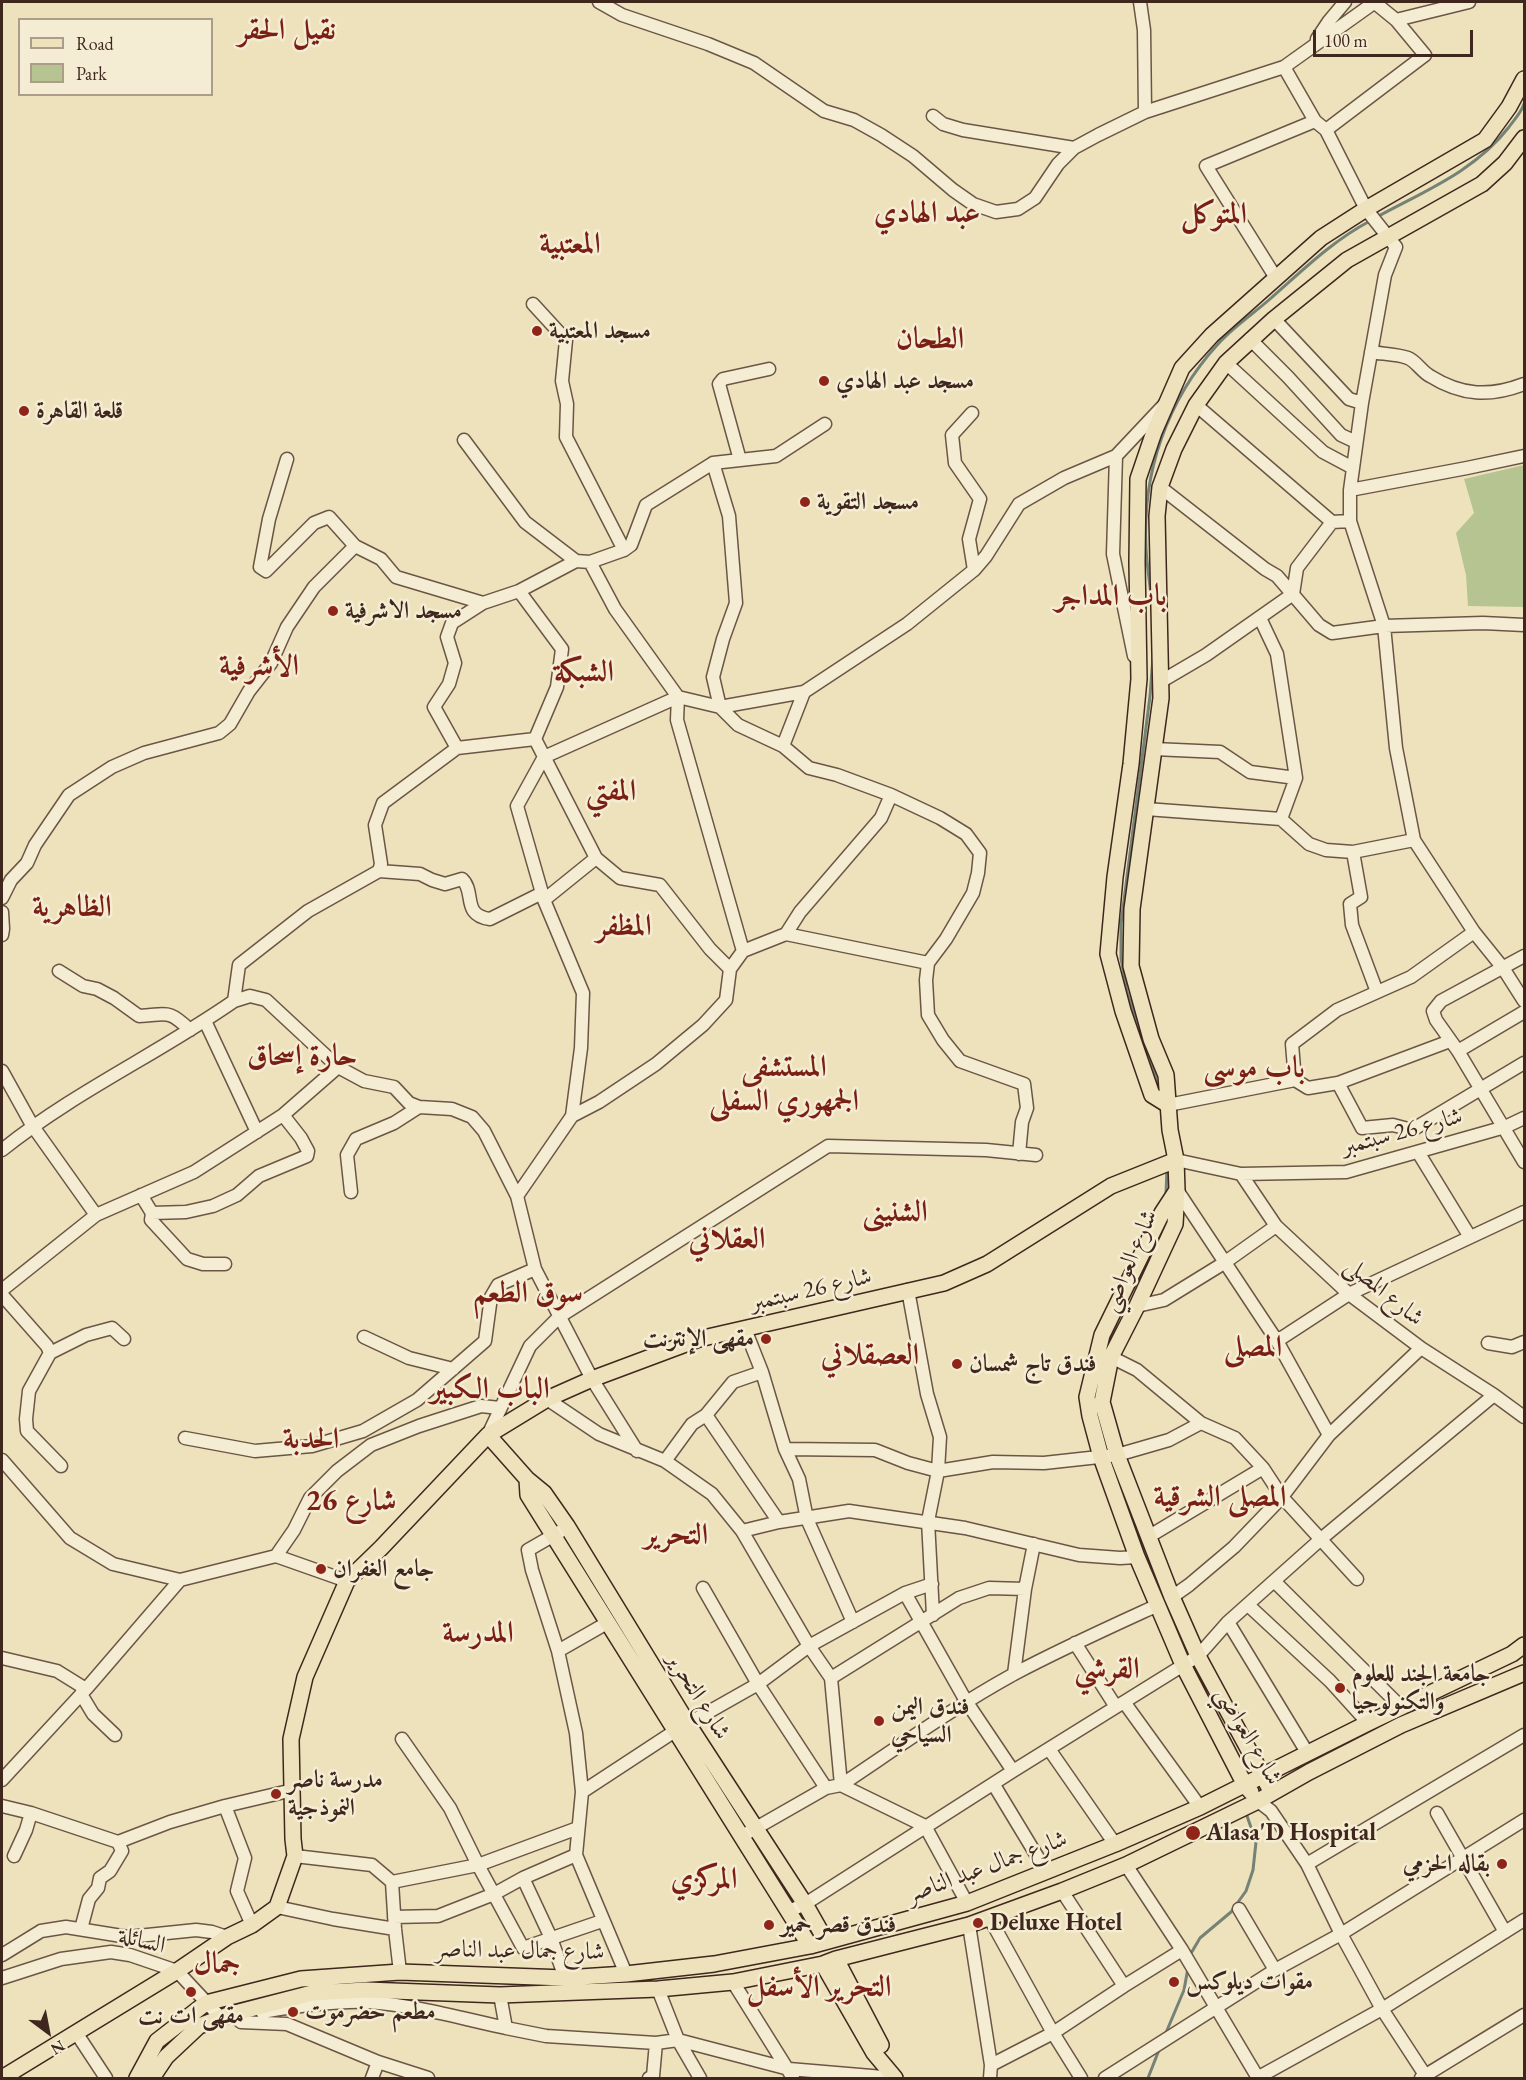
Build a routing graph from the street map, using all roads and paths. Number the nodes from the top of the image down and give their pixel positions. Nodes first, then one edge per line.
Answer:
1 (599, 2) edge
2 (1140, 2) edge
3 (1345, 2) edge
4 (1375, 2) edge
5 (1469, 2) edge
6 (1396, 20) junction
7 (1313, 45) junction
8 (1284, 67) junction
9 (1524, 79) edge
10 (1145, 112) junction
11 (933, 116) dead end
12 (1315, 121) junction
13 (1326, 130) junction
14 (1524, 138) edge
15 (1074, 148) junction
16 (1366, 209) junction
17 (1388, 236) junction
18 (1276, 278) junction
19 (532, 304) dead end
20 (1274, 319) junction
21 (1250, 339) junction
22 (1371, 352) junction
23 (1226, 363) junction
24 (769, 369) dead end
25 (1524, 384) edge
26 (1170, 398) junction
27 (1362, 403) junction
28 (1196, 405) junction
29 (972, 413) dead end
30 (825, 424) dead end
31 (464, 440) dead end
32 (1356, 442) junction
33 (1116, 456) junction
34 (1524, 456) edge
35 (287, 459) dead end
36 (740, 460) junction
37 (713, 463) junction
38 (1353, 468) junction
39 (1160, 487) junction
40 (1350, 490) junction
41 (1350, 521) junction
42 (1332, 522) junction
43 (356, 546) junction
44 (624, 550) junction
45 (576, 561) junction
46 (590, 562) junction
47 (974, 570) junction
48 (519, 591) junction
49 (1293, 594) junction
50 (483, 603) junction
51 (1260, 618) junction
52 (1524, 625) edge
53 (1384, 626) junction
54 (1138, 679) junction
55 (1160, 682) junction
56 (804, 692) junction
57 (678, 697) junction
58 (720, 707) junction
59 (535, 739) junction
60 (783, 746) junction
61 (457, 748) junction
62 (1154, 748) junction
63 (544, 757) junction
64 (1296, 778) junction
65 (891, 795) junction
66 (1146, 809) junction
67 (1281, 819) junction
68 (1414, 840) junction
69 (1353, 852) junction
70 (596, 858) junction
71 (379, 871) junction
72 (543, 897) junction
73 (2, 898) edge
74 (2, 912) edge
75 (1474, 932) junction
76 (786, 934) junction
77 (2, 935) edge
78 (743, 951) junction
79 (1524, 956) edge
80 (928, 963) junction
81 (1503, 968) junction
82 (730, 969) junction
83 (59, 972) dead end
84 (1377, 992) junction
85 (234, 1001) junction
86 (1524, 1001) edge
87 (1524, 1012) edge
88 (205, 1021) junction
89 (190, 1030) junction
90 (1454, 1046) junction
91 (1524, 1063) edge
92 (338, 1068) junction
93 (2, 1071) edge
94 (1295, 1080) junction
95 (1338, 1083) junction
96 (1480, 1090) junction
97 (1168, 1105) junction
98 (420, 1107) junction
99 (283, 1115) junction
100 (572, 1116) junction
101 (1524, 1118) edge
102 (32, 1125) junction
103 (1505, 1127) junction
104 (257, 1132) junction
105 (2, 1150) edge
106 (1418, 1152) junction
107 (1019, 1154) junction
108 (1036, 1155) dead end
109 (1176, 1160) junction
110 (1524, 1162) edge
111 (1241, 1174) junction
112 (1177, 1190) junction
113 (351, 1192) dead end
114 (141, 1195) junction
115 (517, 1196) junction
116 (1524, 1212) edge
117 (152, 1213) junction
118 (96, 1215) junction
119 (1276, 1226) junction
120 (1470, 1237) junction
121 (1224, 1263) junction
122 (225, 1264) dead end
123 (535, 1269) junction
124 (2, 1290) edge
125 (908, 1290) junction
126 (1349, 1294) junction
127 (2, 1295) edge
128 (1137, 1306) junction
129 (559, 1317) junction
130 (745, 1329) junction
131 (364, 1336) dead end
132 (124, 1340) dead end
133 (1277, 1341) junction
134 (1524, 1342) edge
135 (1488, 1343) dead end
136 (1421, 1348) junction
137 (50, 1353) junction
138 (1111, 1357) junction
139 (453, 1369) junction
140 (762, 1372) junction
141 (592, 1379) junction
142 (1494, 1395) junction
143 (547, 1399) junction
144 (500, 1408) junction
145 (706, 1415) junction
146 (1524, 1417) edge
147 (1201, 1423) junction
148 (488, 1435) junction
149 (1329, 1435) junction
150 (185, 1438) dead end
151 (785, 1449) junction
152 (637, 1450) junction
153 (1109, 1456) junction
154 (2, 1460) edge
155 (664, 1461) junction
156 (61, 1466) dead end
157 (1263, 1468) junction
158 (938, 1471) junction
159 (1282, 1497) junction
160 (807, 1519) junction
161 (928, 1521) junction
162 (779, 1522) junction
163 (561, 1531) junction
164 (742, 1531) junction
165 (1148, 1537) junction
166 (1321, 1539) junction
167 (1034, 1544) junction
168 (276, 1556) junction
169 (1137, 1557) junction
170 (180, 1580) junction
171 (1357, 1580) dead end
172 (347, 1581) junction
173 (1274, 1581) junction
174 (932, 1584) junction
175 (703, 1588) dead end
176 (1025, 1589) junction
177 (904, 1593) junction
178 (1165, 1601) junction
179 (1248, 1605) junction
180 (933, 1615) junction
181 (853, 1622) junction
182 (922, 1622) junction
183 (1228, 1622) junction
184 (607, 1623) junction
185 (1075, 1643) junction
186 (809, 1646) junction
187 (1524, 1646) edge
188 (558, 1651) junction
189 (1198, 1656) junction
190 (2, 1658) edge
191 (1183, 1665) junction
192 (1524, 1673) edge
193 (1014, 1674) junction
194 (831, 1678) junction
195 (758, 1684) junction
196 (83, 1692) junction
197 (966, 1701) junction
198 (1120, 1705) junction
199 (1402, 1708) junction
200 (1368, 1723) junction
201 (682, 1727) junction
202 (115, 1735) dead end
203 (1524, 1736) edge
204 (402, 1739) dead end
205 (1049, 1749) junction
206 (1308, 1754) junction
207 (1013, 1771) junction
208 (1263, 1775) junction
209 (2, 1780) edge
210 (841, 1785) junction
211 (994, 1785) junction
212 (1245, 1785) junction
213 (826, 1788) junction
214 (293, 1790) junction
215 (582, 1792) junction
216 (1272, 1793) junction
217 (1258, 1801) junction
218 (2, 1806) edge
219 (225, 1806) junction
220 (1200, 1807) junction
221 (1271, 1811) junction
222 (31, 1813) junction
223 (1437, 1813) dead end
224 (1524, 1820) edge
225 (925, 1826) junction
226 (578, 1828) junction
227 (749, 1832) junction
228 (118, 1842) junction
229 (1115, 1844) junction
230 (576, 1855) junction
231 (14, 1856) dead end
232 (295, 1856) junction
233 (1463, 1856) junction
234 (1126, 1864) junction
235 (1307, 1864) junction
236 (478, 1865) junction
237 (1046, 1871) junction
238 (524, 1878) junction
239 (392, 1882) junction
240 (1062, 1891) junction
241 (494, 1894) junction
242 (966, 1903) junction
243 (805, 1904) junction
244 (277, 1907) junction
245 (1239, 1909) dead end
246 (789, 1911) junction
247 (989, 1917) junction
248 (602, 1920) junction
249 (1524, 1920) edge
250 (394, 1923) junction
251 (969, 1924) junction
252 (252, 1925) junction
253 (81, 1929) junction
254 (1505, 1932) junction
255 (1341, 1934) junction
256 (128, 1937) junction
257 (227, 1937) junction
258 (551, 1938) junction
259 (826, 1941) junction
260 (810, 1946) junction
261 (1182, 1950) junction
262 (111, 1952) junction
263 (2, 1955) edge
264 (829, 1961) junction
265 (1275, 1970) junction
266 (177, 1971) junction
267 (400, 1972) junction
268 (626, 1974) junction
269 (2, 1978) edge
270 (565, 1978) junction
271 (733, 1982) junction
272 (1124, 1986) junction
273 (658, 1989) junction
274 (500, 1995) junction
275 (206, 2002) junction
276 (1216, 2008) junction
277 (1383, 2009) junction
278 (1524, 2015) edge
279 (229, 2016) junction
280 (506, 2028) junction
281 (1053, 2032) junction
282 (77, 2034) junction
283 (678, 2040) junction
284 (656, 2043) junction
285 (378, 2062) junction
286 (991, 2065) junction
287 (791, 2074) edge
288 (895, 2078) edge
289 (1257, 2078) edge
290 (1425, 2078) edge
291 (2, 2079) edge
292 (106, 2079) edge
293 (136, 2079) edge
294 (152, 2079) edge
295 (372, 2079) edge
296 (428, 2079) edge
297 (649, 2079) edge
298 (700, 2079) edge
299 (990, 2079) edge
300 (1081, 2079) edge
301 (1105, 2079) edge

1 - 15 street
2 - 10 street
3 - 7 street
4 - 6 street
4 - 7 street
5 - 6 street
6 - 13 street
7 - 8 street
8 - 10 street
8 - 12 street
9 - 16 main road
10 - 15 street
11 - 15 street
12 - 13 street
12 - 18 street
13 - 16 street
14 - 17 main road
16 - 17 street
16 - 18 main road
17 - 20 main road
17 - 22 street
18 - 26 main road
19 - 44 street
20 - 21 main road
20 - 27 street
21 - 23 main road
21 - 32 street
22 - 25 street
22 - 27 street
23 - 28 main road
23 - 38 street
24 - 36 street
26 - 33 street
26 - 54 main road
27 - 32 street
28 - 39 main road
28 - 42 street
29 - 47 street
30 - 36 street
31 - 45 street
32 - 38 street
33 - 47 street
33 - 54 street
34 - 40 street
35 - 43 street
36 - 37 street
37 - 44 street
37 - 58 street
38 - 40 street
39 - 49 street
39 - 55 main road
40 - 41 street
41 - 42 street
41 - 53 street
42 - 49 street
43 - 50 street
43 - 73 street
44 - 46 street
45 - 46 street
45 - 48 street
46 - 57 street
47 - 56 street
48 - 50 street
48 - 59 street
49 - 51 street
49 - 53 street
50 - 61 street
51 - 55 street
51 - 64 street
52 - 53 street
53 - 68 street
54 - 55 main road
54 - 97 main road
55 - 62 main road
56 - 58 street
56 - 60 street
57 - 58 street
57 - 63 street
57 - 78 street
58 - 60 street
59 - 61 street
59 - 63 street
60 - 65 street
61 - 71 street
62 - 64 street
62 - 66 main road
63 - 70 street
63 - 72 street
64 - 67 street
65 - 76 street
65 - 80 street
66 - 67 street
66 - 97 main road
67 - 69 street
68 - 69 street
68 - 75 street
69 - 84 street
70 - 72 street
70 - 82 street
71 - 72 street
71 - 85 street
72 - 100 street
74 - 77 street
75 - 81 street
75 - 84 street
76 - 78 street
76 - 80 street
78 - 82 street
79 - 81 street
80 - 107 street
81 - 86 street
81 - 90 street
82 - 100 street
83 - 89 street
84 - 94 street
85 - 88 street
85 - 92 street
87 - 90 street
88 - 89 street
88 - 104 street
89 - 102 street
90 - 95 street
90 - 96 street
91 - 96 street
92 - 98 street
92 - 99 street
93 - 102 street
94 - 95 street
94 - 97 street
95 - 96 street
96 - 103 street
97 - 109 main road
98 - 113 street
98 - 115 street
99 - 104 street
99 - 117 street
100 - 115 street
101 - 103 street, شارع 26 سبتمبر
102 - 105 street
102 - 118 street
103 - 106 street, شارع 26 سبتمبر
103 - 110 street
104 - 114 street
106 - 111 street, شارع 26 سبتمبر
106 - 120 street
107 - 108 street
107 - 129 street
109 - 111 street, شارع 26 سبتمبر
109 - 112 main road
109 - 125 main road, شارع 26 سبتمبر
111 - 119 street, شارع المصلى
112 - 121 street
112 - 128 main road, شارع العواضي
112 - 153 main road, شارع العواضي
114 - 117 street
114 - 118 street
115 - 123 street
116 - 120 street
117 - 122 street
118 - 124 street
119 - 121 street
119 - 126 street, شارع المصلى
120 - 126 street
121 - 128 street
121 - 133 street
123 - 129 street
123 - 139 street
125 - 130 main road, شارع 26 سبتمبر
125 - 158 street
126 - 133 street
126 - 136 street, شارع المصلى
127 - 137 street
128 - 138 main road, شارع العواضي
129 - 141 street
129 - 144 street
130 - 140 street
130 - 141 main road, شارع 26 سبتمبر
131 - 139 street
132 - 137 street
133 - 149 street
134 - 135 street
136 - 142 street, شارع المصلى
136 - 149 street
137 - 156 street
138 - 147 street
138 - 153 main road, شارع العواضي
139 - 150 street
140 - 145 street
140 - 151 street
141 - 143 main road, شارع 26 سبتمبر
141 - 152 street
142 - 146 street, شارع المصلى
142 - 166 street
143 - 148 main road, شارع 26 سبتمبر
143 - 152 street
144 - 148 street
144 - 168 street
145 - 155 street
145 - 162 street
147 - 153 street
147 - 157 street
148 - 163 main road, شارع التحرير
148 - 172 main road, شارع 26 سبتمبر
149 - 159 street
151 - 158 street
151 - 160 street
152 - 155 street
153 - 158 street
153 - 165 main road, شارع العواضي
153 - 169 main road, شارع العواضي
154 - 170 street
155 - 164 street
157 - 159 street
157 - 165 street
158 - 161 street
159 - 166 street
159 - 178 street
160 - 161 street
160 - 162 street
160 - 181 street
161 - 167 street
161 - 174 street
162 - 164 street
163 - 184 main road, شارع التحرير
163 - 188 street
163 - 201 main road, شارع التحرير
164 - 186 street
165 - 178 main road, شارع العواضي
166 - 171 street
166 - 173 street
167 - 169 street
167 - 176 street
168 - 170 street
168 - 172 street
169 - 178 main road, شارع العواضي
170 - 196 street
172 - 214 main road, شارع 26 سبتمبر
173 - 179 street
173 - 199 street
174 - 177 street
174 - 180 street
175 - 195 street
176 - 180 street
176 - 193 street
177 - 181 street
177 - 182 street
178 - 185 street
178 - 189 main road, شارع العواضي
178 - 191 main road, شارع العواضي
179 - 183 street
179 - 200 street
180 - 182 street
181 - 186 street
182 - 194 street
182 - 197 street
183 - 189 street
183 - 206 street
184 - 188 street
184 - 201 main road, شارع التحرير
185 - 193 street
185 - 198 street
186 - 194 street
186 - 195 street
187 - 199 main road, شارع جمال عبد الناصر
188 - 215 street
189 - 191 street
189 - 208 main road, شارع العواضي
190 - 196 street
191 - 198 street
191 - 212 main road, شارع العواضي
192 - 216 main road, شارع جمال عبد الناصر
193 - 197 street
194 - 210 street
195 - 201 street
195 - 213 street
196 - 202 street
196 - 209 street
197 - 207 street
197 - 210 street
198 - 205 street
198 - 220 street
199 - 200 main road, شارع جمال عبد الناصر
200 - 206 main road, شارع جمال عبد الناصر
201 - 215 street
201 - 227 main road, شارع التحرير
203 - 235 street
204 - 236 street
205 - 207 street
205 - 229 street
206 - 208 main road, شارع جمال عبد الناصر
207 - 211 street
208 - 212 main road, شارع جمال عبد الناصر
208 - 216 main road, شارع العواضي
210 - 213 street
210 - 225 street
211 - 225 street
211 - 237 street
212 - 217 main road, شارع العواضي
212 - 220 main road, شارع جمال عبد الناصر
213 - 227 street
214 - 219 street
214 - 232 main road, شارع 26 سبتمبر
215 - 226 street
216 - 217 main road, شارع جمال عبد الناصر
216 - 221 street, شارع العواضي
217 - 221 street, شارع العواضي
217 - 234 main road, شارع جمال عبد الناصر
218 - 222 street
219 - 228 street
219 - 252 street
220 - 229 main road, شارع جمال عبد الناصر
221 - 235 street
222 - 228 street
222 - 231 street
223 - 233 street
224 - 233 street
225 - 242 street
225 - 243 street
226 - 230 street
226 - 236 street
227 - 243 main road, شارع التحرير
227 - 246 main road, شارع التحرير
228 - 253 street
229 - 237 main road, شارع جمال عبد الناصر
230 - 238 street
230 - 248 street
232 - 239 street
232 - 244 main road, شارع 26 سبتمبر
233 - 254 street
233 - 255 street
234 - 240 main road, شارع جمال عبد الناصر
234 - 261 street
235 - 255 street
236 - 239 street
236 - 241 street
237 - 242 main road, شارع جمال عبد الناصر
238 - 241 street
238 - 258 street
239 - 250 street
240 - 247 main road, شارع جمال عبد الناصر
240 - 272 street
241 - 250 street
241 - 258 street
242 - 259 main road, شارع جمال عبد الناصر
243 - 246 street
243 - 259 main road, شارع التحرير
244 - 250 street
244 - 252 main road
245 - 265 street
246 - 260 main road, شارع التحرير
247 - 251 main road, شارع جمال عبد الناصر
247 - 281 street
248 - 258 street
248 - 268 street
249 - 254 street
250 - 267 street
251 - 264 main road, شارع جمال عبد الناصر
251 - 286 street
252 - 257 main road
253 - 256 street
253 - 263 street
254 - 277 street
255 - 265 street
255 - 277 street
256 - 257 street
256 - 262 street
257 - 266 main road
258 - 270 street
259 - 260 main road, شارع جمال عبد الناصر
260 - 268 main road, شارع جمال عبد الناصر
261 - 272 street
261 - 276 street
262 - 266 street, السائلة
262 - 269 street, السائلة
264 - 271 main road, شارع جمال عبد الناصر
264 - 288 main road
265 - 276 street
266 - 275 street, السائلة
266 - 282 main road
267 - 270 main road, شارع جمال عبد الناصر
267 - 275 main road, شارع جمال عبد الناصر
268 - 270 main road, شارع جمال عبد الناصر
271 - 273 main road, شارع جمال عبد الناصر
271 - 287 street
272 - 281 street
273 - 274 main road, شارع جمال عبد الناصر
273 - 283 street
274 - 279 main road, شارع جمال عبد الناصر
274 - 280 street
275 - 279 street, السائلة
275 - 293 main road, شارع جمال عبد الناصر
276 - 289 street
276 - 301 street
277 - 289 street
277 - 290 street
278 - 290 street
279 - 280 street
279 - 285 street
279 - 294 main road, شارع جمال عبد الناصر
280 - 284 street
281 - 286 street
281 - 300 street
282 - 291 main road
282 - 292 street
283 - 284 street
283 - 287 street
283 - 298 street
284 - 297 street
285 - 295 street
285 - 296 street
286 - 299 street
287 - 288 street

